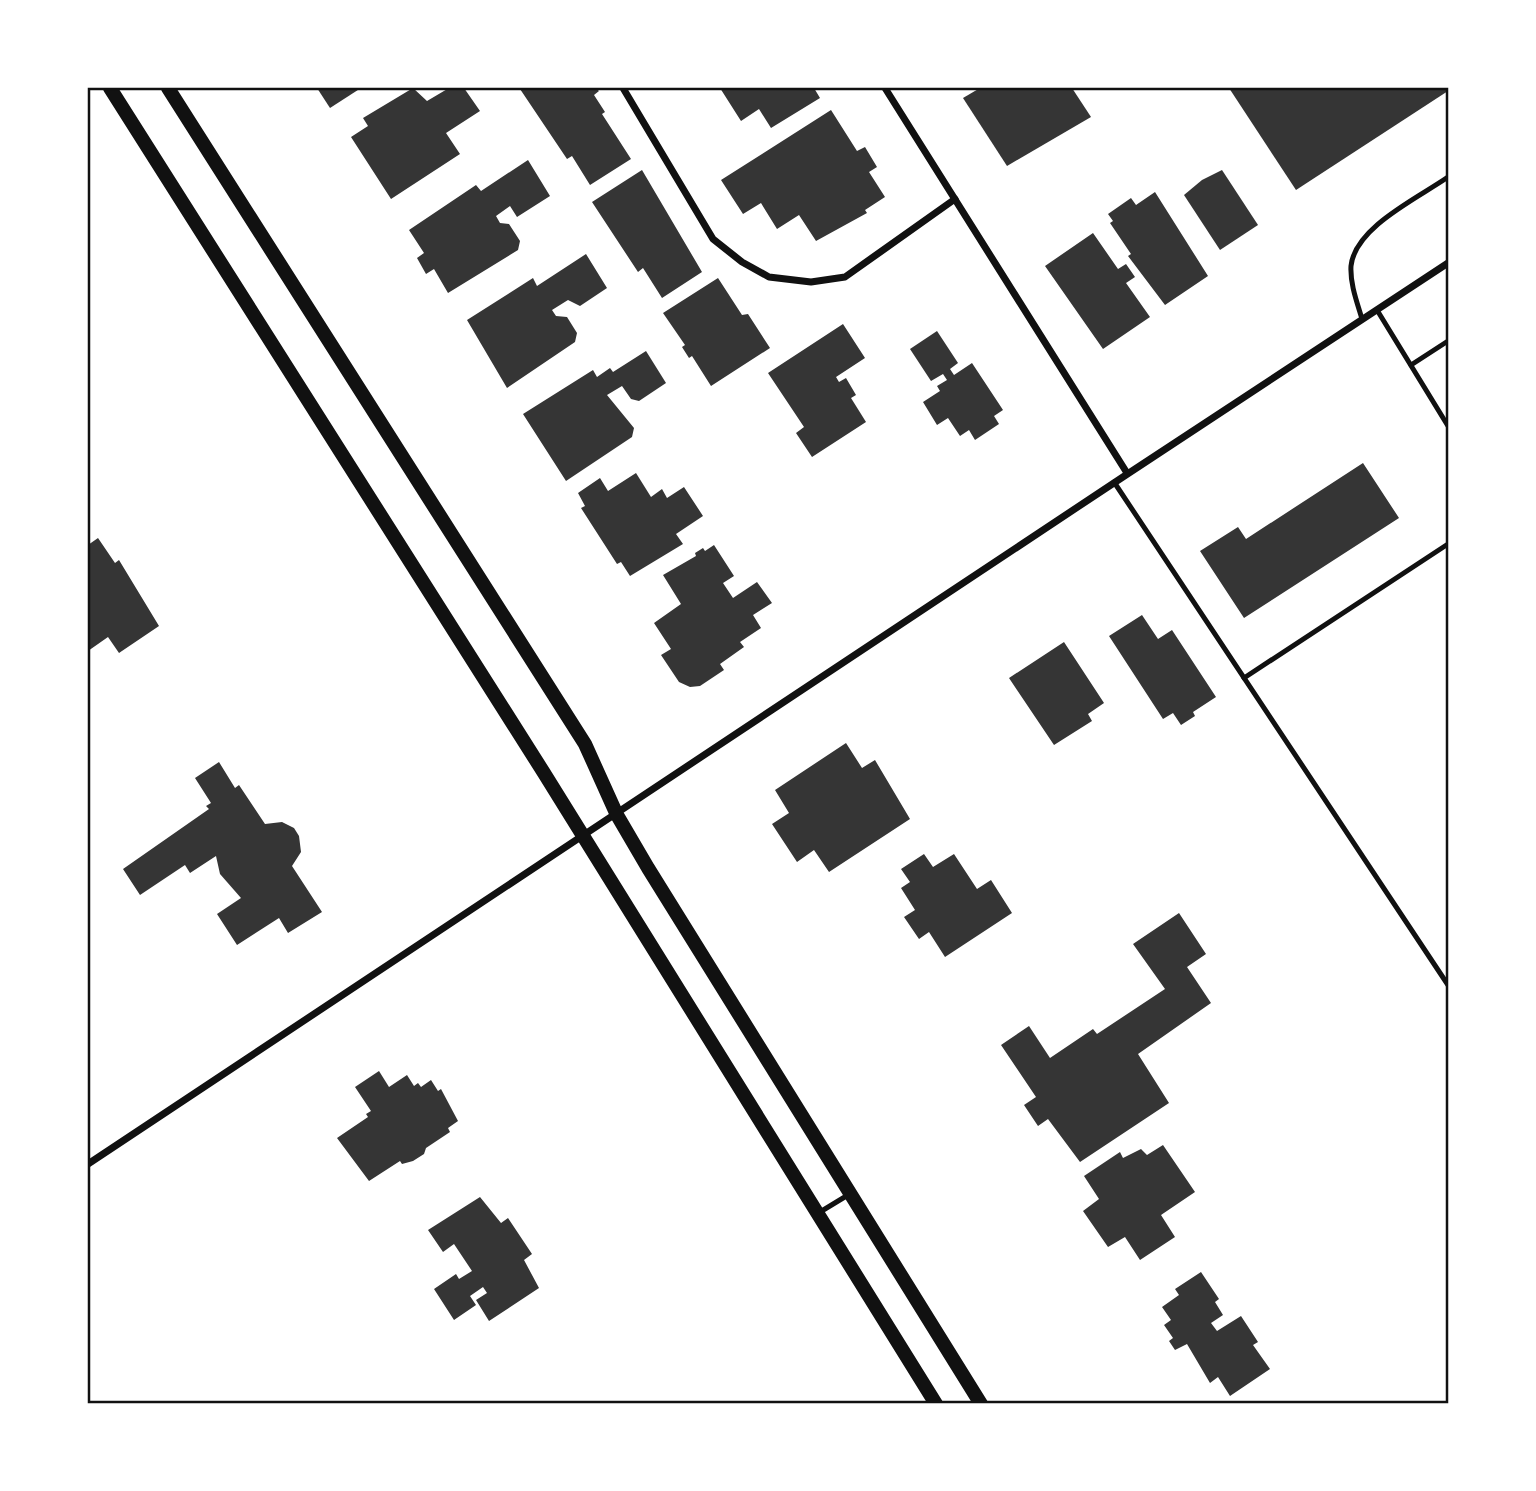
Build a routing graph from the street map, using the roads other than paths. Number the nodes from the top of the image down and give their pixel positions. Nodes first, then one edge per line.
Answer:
1 (110, 88) edge
2 (168, 88) edge
3 (623, 88) edge
4 (885, 88) edge
5 (1448, 177) edge
6 (955, 199) junction
7 (1448, 263) edge
8 (1377, 310) junction
9 (1362, 319) junction
10 (1448, 341) edge
11 (1411, 365) junction
12 (1448, 426) edge
13 (1127, 473) junction
14 (1114, 482) junction
15 (1448, 544) edge
16 (1244, 678) junction
17 (617, 815) junction
18 (582, 837) junction
19 (1448, 985) edge
20 (88, 1164) edge
21 (851, 1194) junction
22 (818, 1214) junction
23 (936, 1404) edge
24 (981, 1404) edge

1 - 18 main road
2 - 17 main road
3 - 6 street
4 - 6 street
5 - 9 lane
6 - 13 street
7 - 8 street
8 - 9 street
8 - 11 lane
9 - 13 street
10 - 11 lane
11 - 12 lane
13 - 14 street
14 - 16 lane
14 - 17 street
15 - 16 lane
16 - 19 lane
17 - 18 street
17 - 21 main road
18 - 20 street
18 - 22 main road
21 - 22 lane
21 - 24 main road
22 - 23 main road

